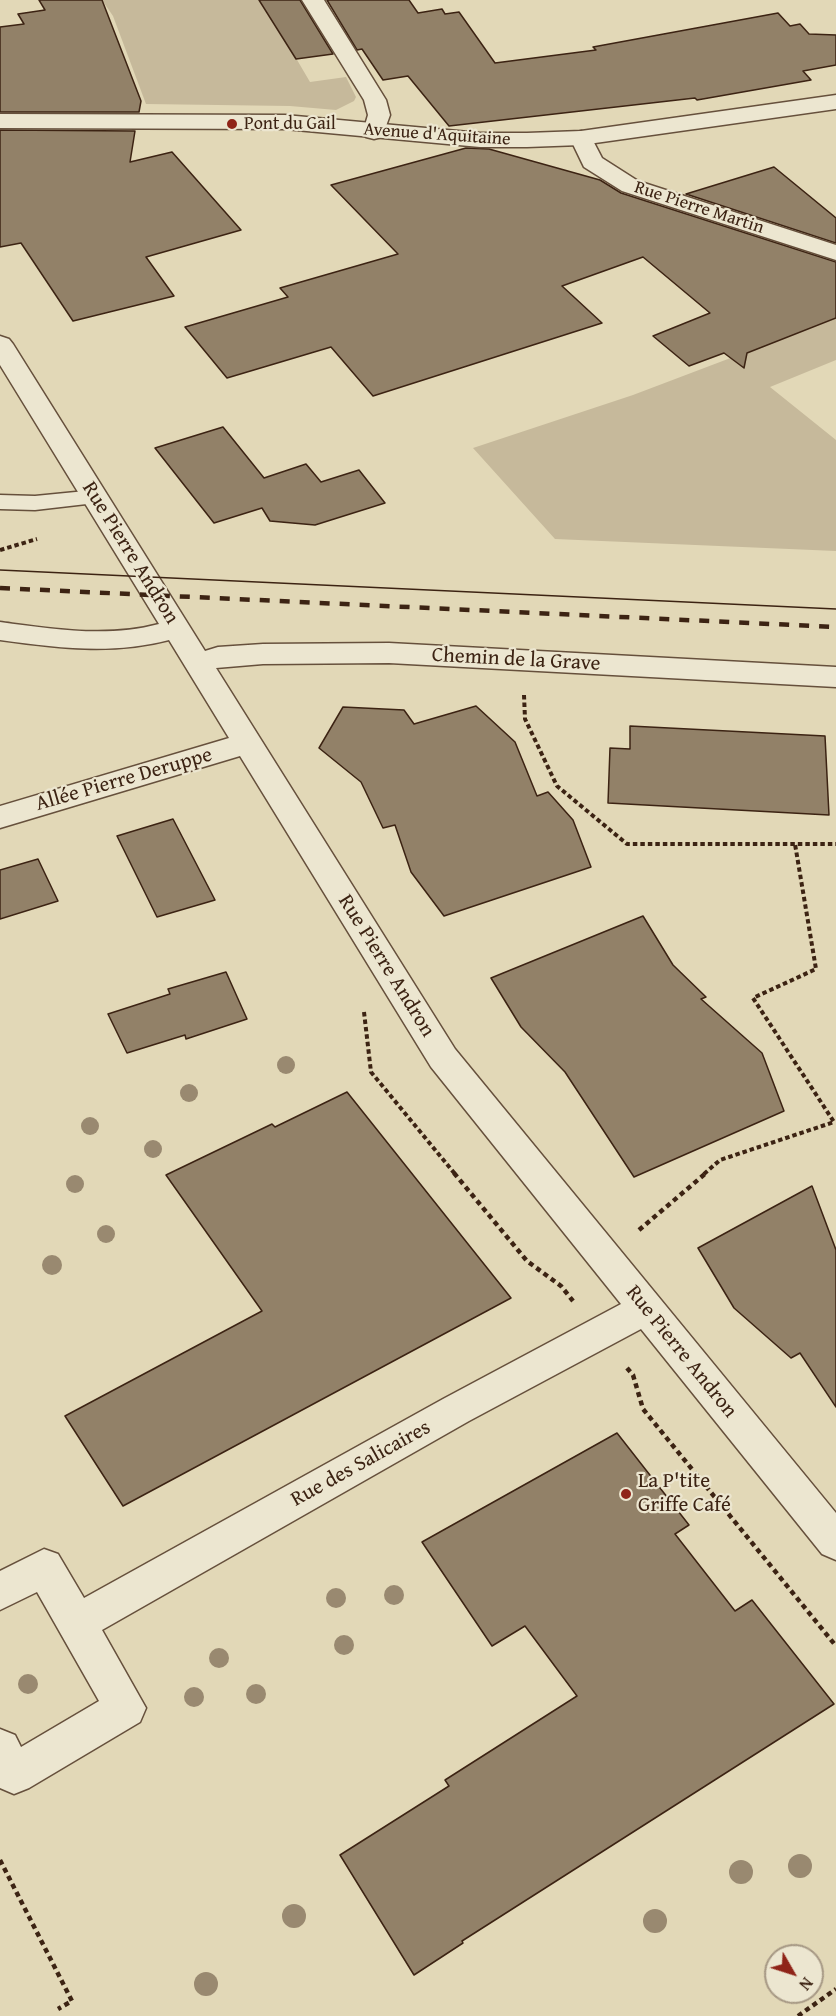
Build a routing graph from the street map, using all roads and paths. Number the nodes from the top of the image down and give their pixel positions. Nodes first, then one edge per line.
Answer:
1 (313, 0) edge
2 (836, 102) edge
3 (0, 121) edge
4 (374, 132) junction
5 (581, 138) junction
6 (836, 253) edge
7 (0, 344) edge
8 (96, 497) junction
9 (0, 502) edge
10 (177, 629) junction
11 (0, 632) edge
12 (524, 661) junction
13 (198, 663) junction
14 (836, 677) edge
15 (248, 743) junction
16 (0, 816) edge
17 (795, 844) junction
18 (836, 844) edge
19 (835, 1123) edge
20 (606, 1261) junction
21 (645, 1308) junction
22 (836, 1542) edge
23 (0, 1593) edge
24 (77, 1623) junction
25 (5, 1769) edge
26 (0, 1860) edge
27 (836, 1989) edge
28 (58, 2009) dead end
29 (798, 2016) edge

1 - 4 street
2 - 5 street, Avenue d'Aquitaine
3 - 4 street, Avenue d'Aquitaine
4 - 5 street, Avenue d'Aquitaine
5 - 6 street, Rue Pierre Martin
7 - 8 street, Rue Pierre Andron
8 - 9 lane
8 - 10 street, Rue Pierre Andron
10 - 11 street
10 - 13 street, Rue Pierre Andron
12 - 13 street, Chemin de la Grave
12 - 14 street, Chemin de la Grave
12 - 17 path
13 - 15 street, Rue Pierre Andron
15 - 16 street, Allée Pierre Deruppe
15 - 20 street, Rue Pierre Andron
17 - 18 path
17 - 19 path
19 - 20 path
20 - 21 street, Rue Pierre Andron
21 - 22 street, Rue Pierre Andron
21 - 24 street, Rue des Salicaires
23 - 24 street
24 - 25 street
26 - 28 path
27 - 29 path

